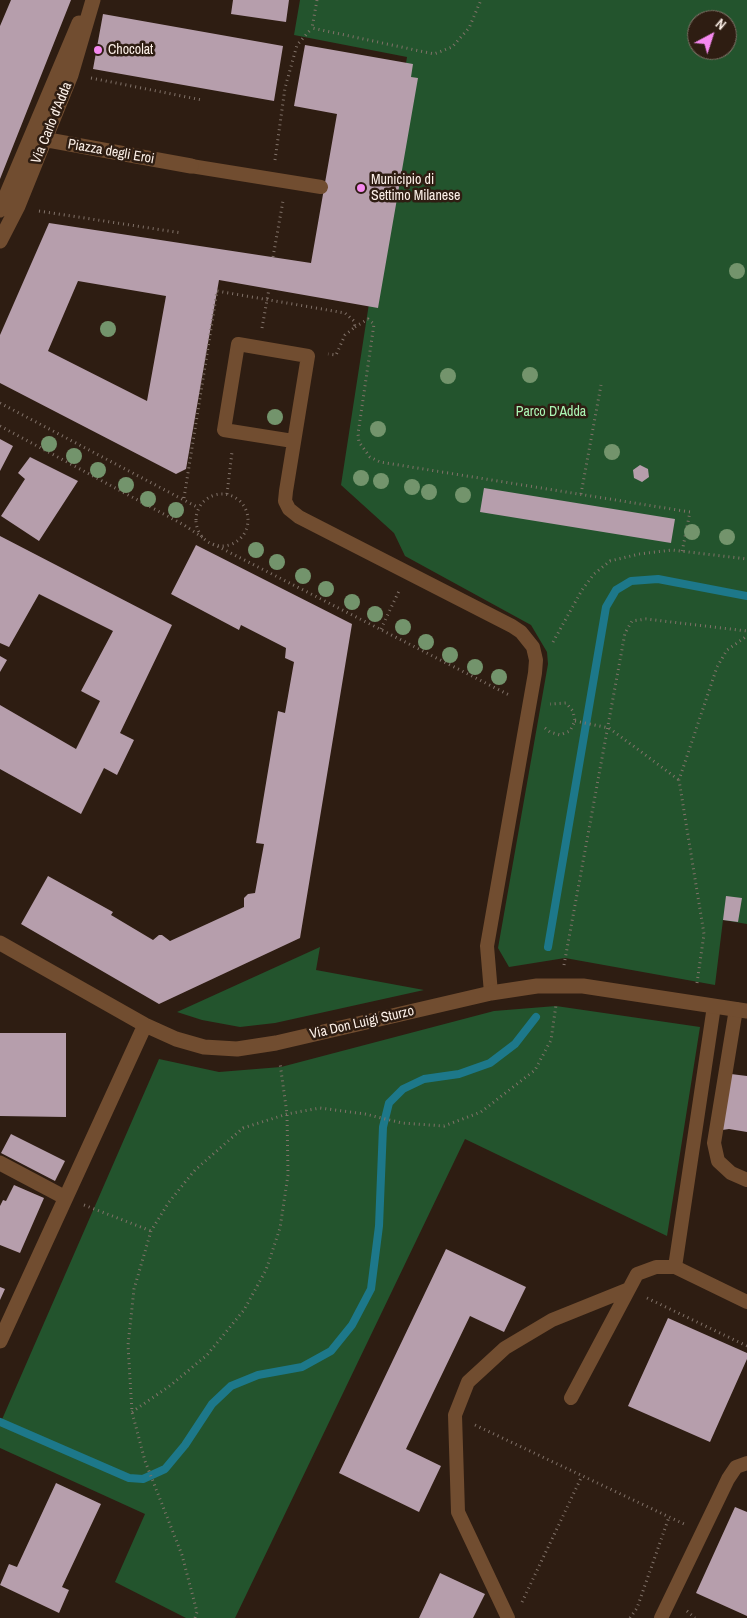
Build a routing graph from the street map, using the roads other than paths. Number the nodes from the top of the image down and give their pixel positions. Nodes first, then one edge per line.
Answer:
1 (92, 0) edge
2 (38, 138) junction
3 (191, 166) joint
4 (321, 187) dead end
5 (0, 210) edge
6 (0, 241) edge
7 (293, 442) junction
8 (0, 943) edge
9 (491, 993) junction
10 (714, 1006) junction
11 (741, 1010) edge
12 (145, 1025) junction
13 (0, 1163) edge
14 (747, 1180) edge
15 (64, 1197) junction
16 (675, 1266) junction
17 (629, 1289) junction
18 (747, 1302) edge
19 (0, 1340) edge
20 (571, 1398) dead end
21 (747, 1463) edge
22 (513, 1614) edge
23 (661, 1618) edge

1 - 2 street, Via Carlo d'Adda
1 - 2 street, Via Carlo d'Adda
2 - 3 street, Piazza degli Eroi
2 - 5 street, Via Carlo d'Adda
2 - 6 street, Via Carlo d'Adda
3 - 4 lane
7 - 7 lane
7 - 9 lane
8 - 12 street, Via Don Luigi Sturzo
9 - 10 street, Via Don Luigi Sturzo
9 - 12 street, Via Don Luigi Sturzo
10 - 11 street, Via Don Luigi Sturzo
10 - 16 lane
11 - 14 lane
12 - 15 street
13 - 15 street
15 - 19 street
16 - 17 lane
16 - 18 lane
17 - 20 lane
17 - 22 lane
21 - 23 lane

